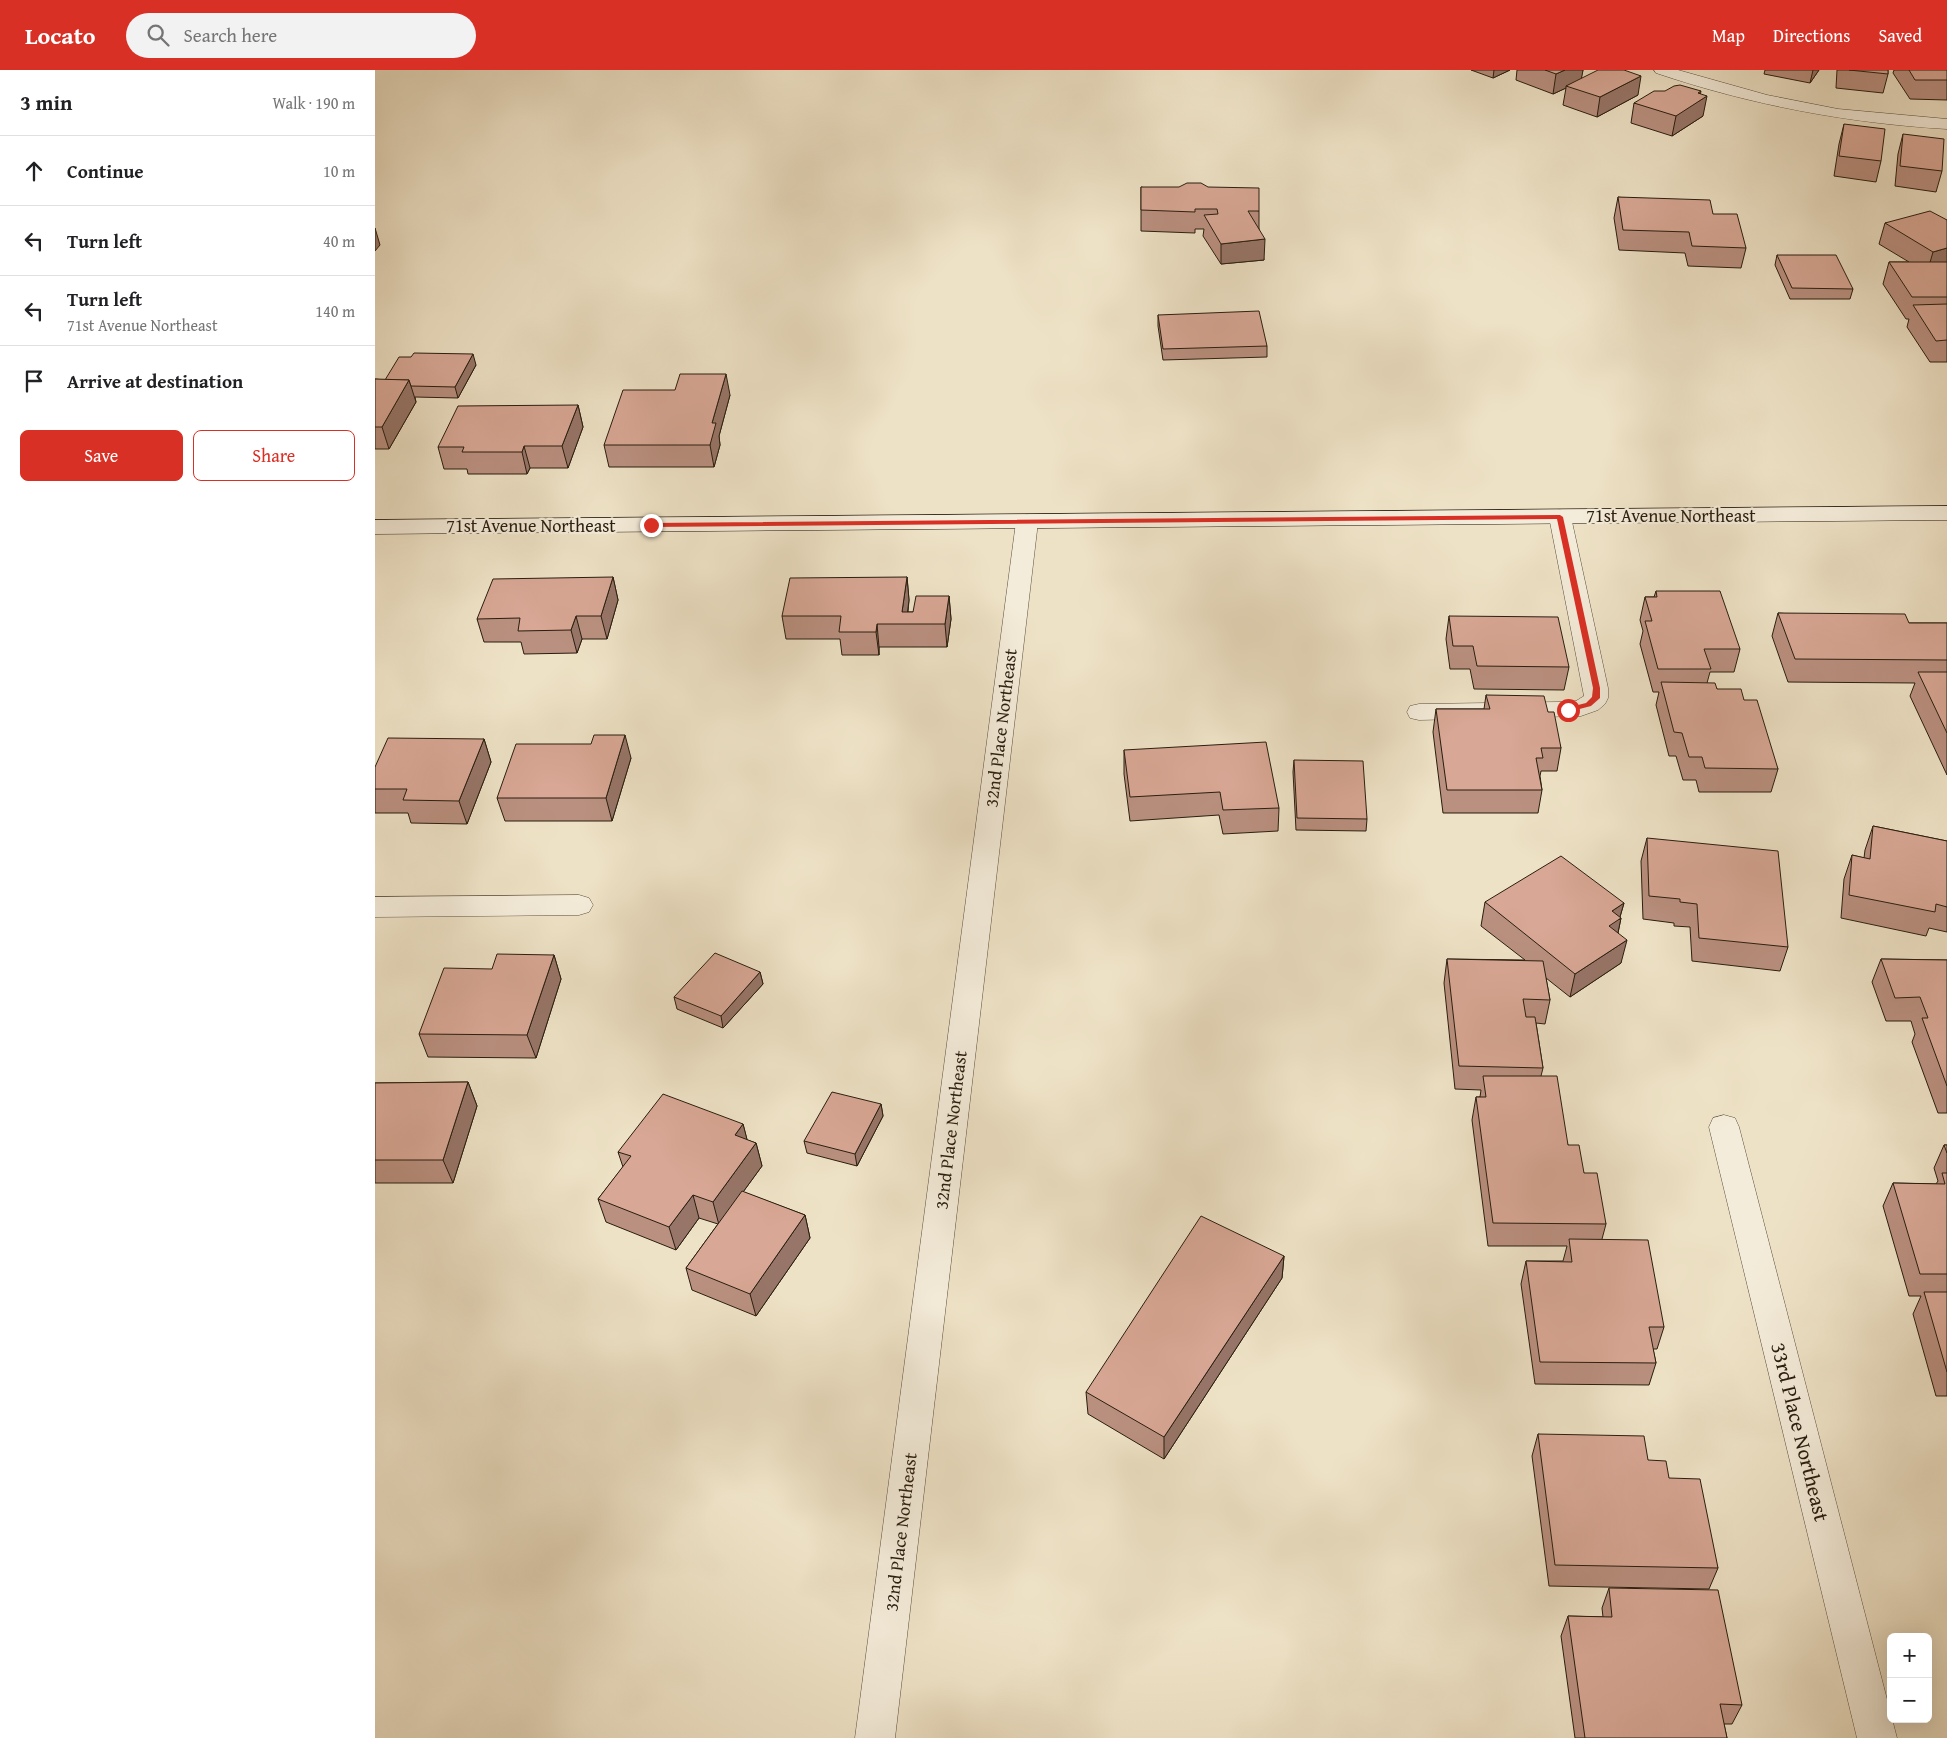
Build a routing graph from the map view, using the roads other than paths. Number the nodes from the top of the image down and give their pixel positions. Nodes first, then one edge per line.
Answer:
1 (1662, 70) edge
2 (1947, 124) edge
3 (1947, 513) edge
4 (1560, 517) junction
5 (1027, 522) junction
6 (375, 527) edge
7 (1419, 712) dead end
8 (579, 905) dead end
9 (375, 907) edge
10 (1724, 1127) dead end
11 (875, 1738) edge
12 (1877, 1738) edge

1 - 2 street
3 - 4 street, 71st Avenue Northeast
4 - 5 street, 71st Avenue Northeast
4 - 7 street
5 - 6 street, 71st Avenue Northeast
5 - 11 street, 32nd Place Northeast
8 - 9 street
10 - 12 street, 33rd Place Northeast

